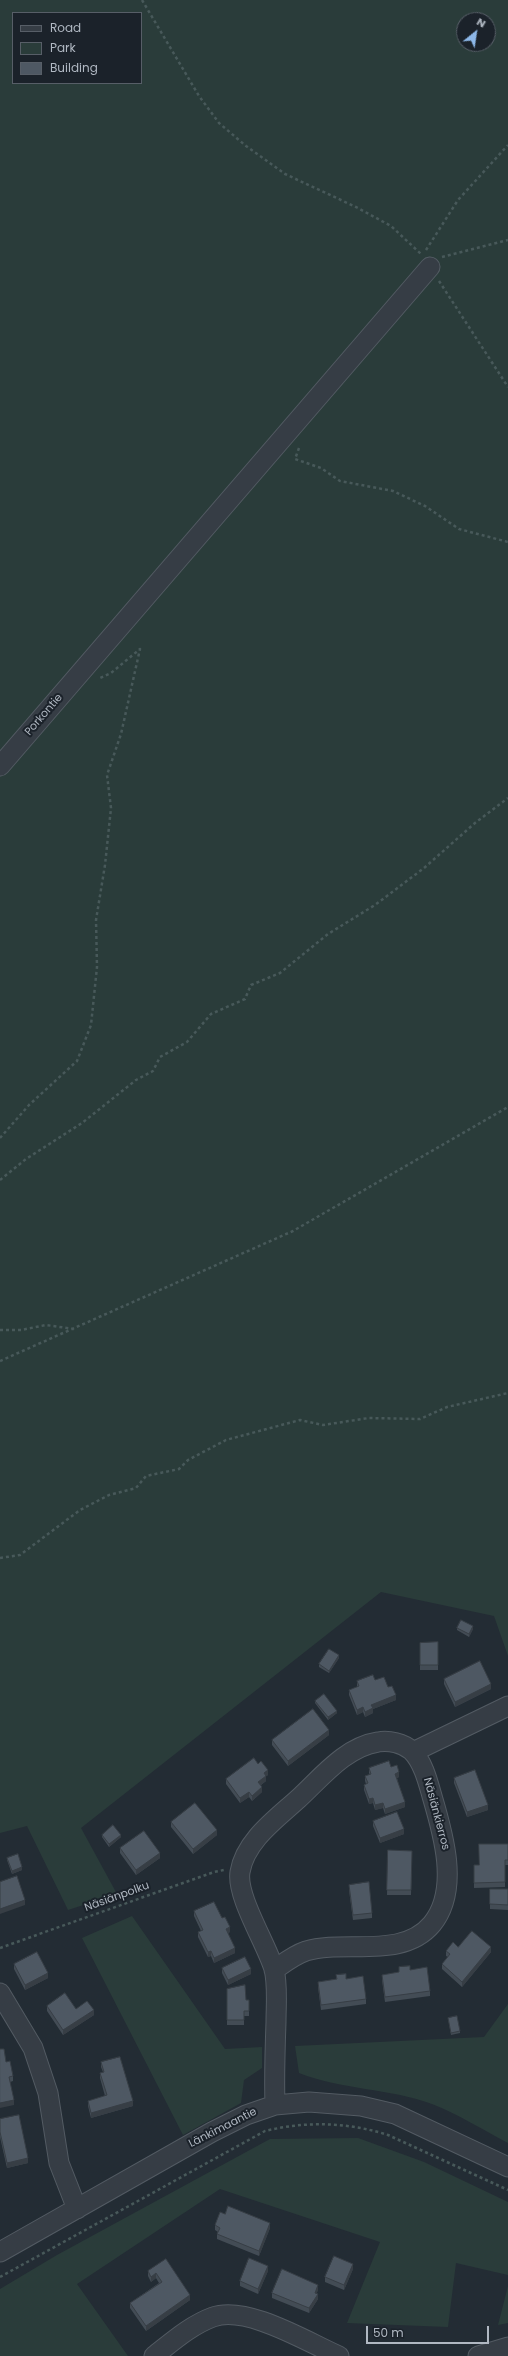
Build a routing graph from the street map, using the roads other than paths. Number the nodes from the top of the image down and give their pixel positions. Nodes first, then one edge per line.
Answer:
1 (430, 267) road end
2 (0, 766) edge
3 (508, 1706) edge
4 (413, 1752) junction
5 (274, 1970) junction
6 (0, 1993) edge
7 (275, 2105) junction
8 (508, 2167) edge
9 (77, 2209) junction
10 (0, 2252) edge
11 (508, 2347) edge
12 (154, 2356) edge
13 (339, 2356) edge
14 (478, 2356) edge

1 - 2 street, Porkontie
3 - 4 street
4 - 5 street
4 - 5 street, Näsiänkierros
5 - 7 street
6 - 9 street
7 - 8 street, Länkimaantie
7 - 9 street, Länkimaantie
9 - 10 street, Länkimaantie
11 - 14 street
12 - 13 street

